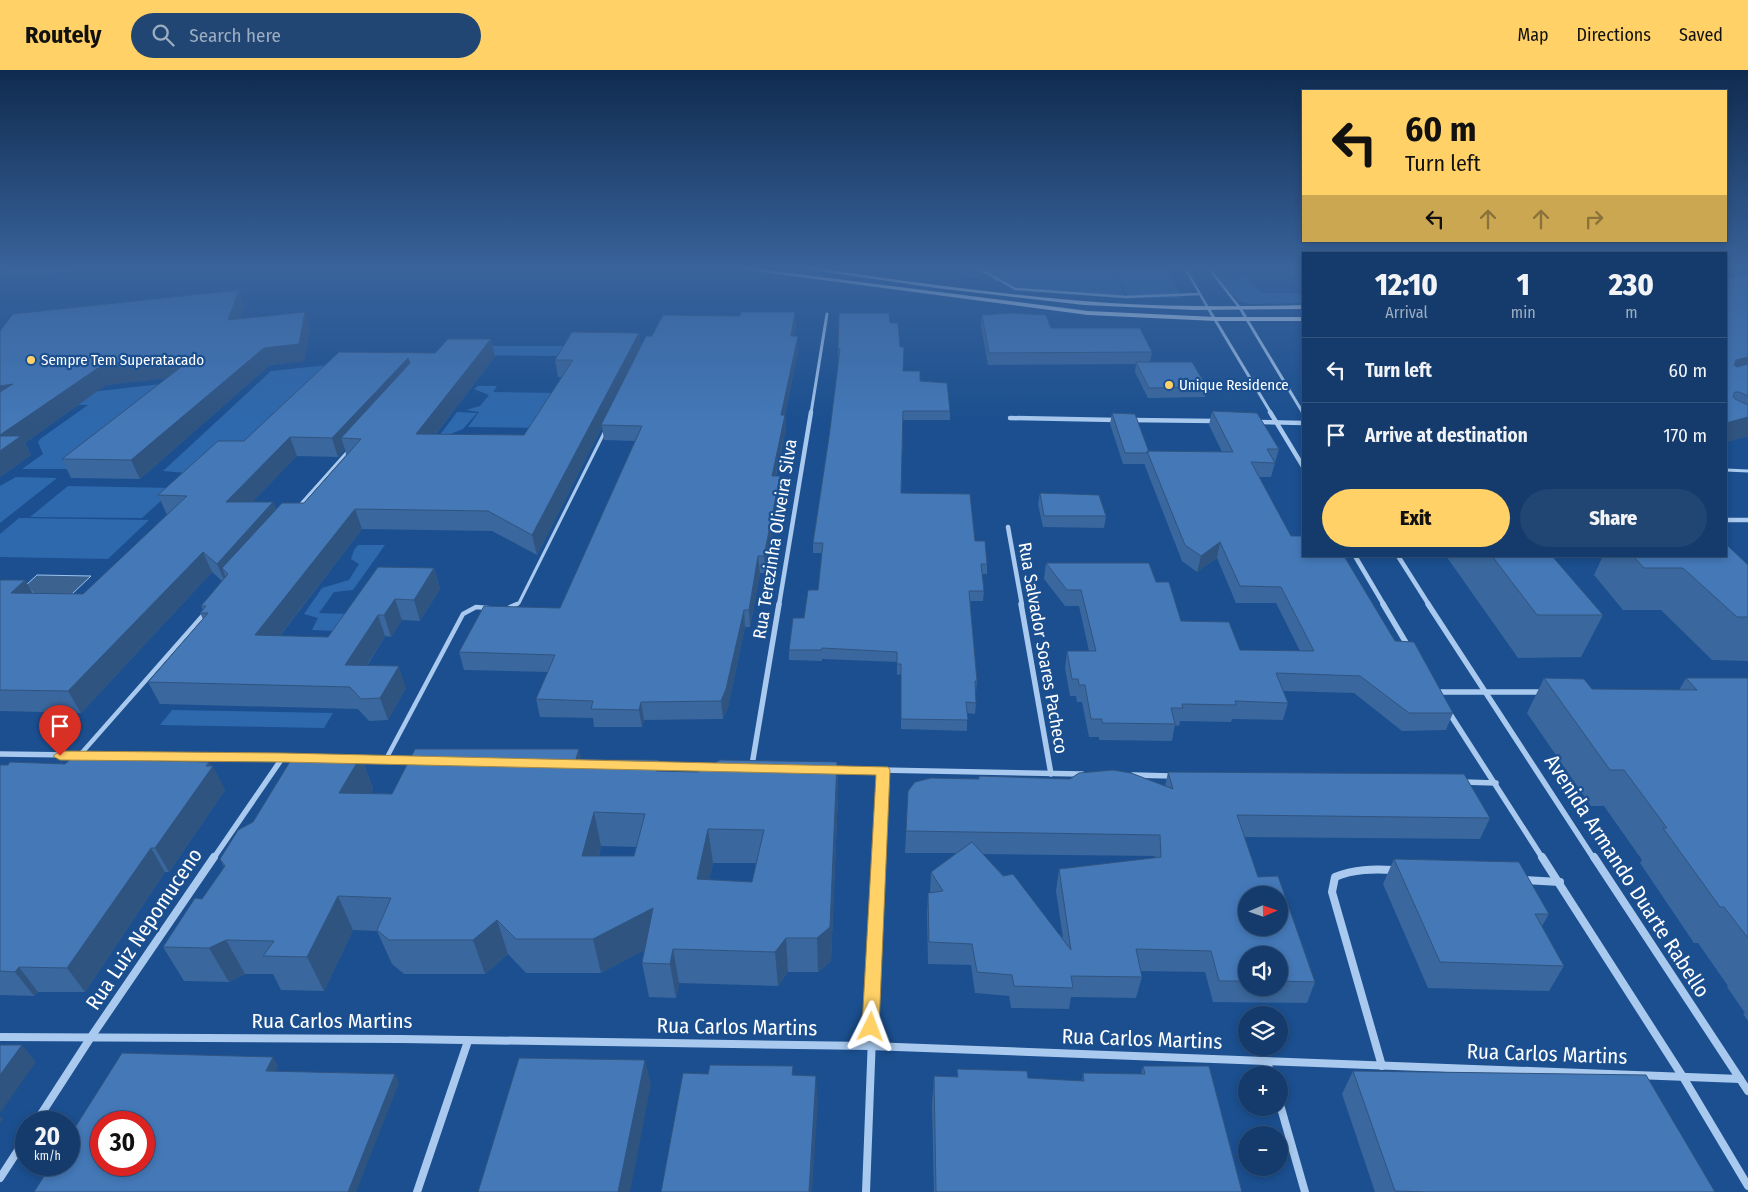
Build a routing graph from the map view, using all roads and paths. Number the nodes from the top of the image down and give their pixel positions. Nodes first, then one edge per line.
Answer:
1 (826, 318) edge
2 (1202, 318) edge
3 (1283, 318) edge
4 (1216, 319) junction
5 (1246, 319) junction
6 (1302, 411) edge
7 (1010, 418) dead end
8 (1120, 420) edge
9 (1130, 420) edge
10 (1224, 422) edge
11 (1251, 422) edge
12 (1278, 422) junction
13 (1302, 423) edge
14 (606, 427) edge
15 (353, 444) edge
16 (1302, 464) edge
17 (1727, 470) edge
18 (1748, 470) edge
19 (294, 511) edge
20 (1727, 520) edge
21 (1748, 520) edge
22 (1008, 527) dead end
23 (1356, 557) edge
24 (1399, 557) edge
25 (210, 608) edge
26 (495, 608) edge
27 (505, 608) edge
28 (1411, 650) edge
29 (1431, 684) edge
30 (1436, 692) junction
31 (1484, 692) junction
32 (1553, 692) edge
33 (0, 754) edge
34 (79, 756) junction
35 (283, 757) junction
36 (311, 758) edge
37 (348, 760) edge
38 (385, 761) junction
39 (424, 762) edge
40 (652, 766) edge
41 (721, 767) edge
42 (741, 768) edge
43 (751, 768) junction
44 (761, 768) edge
45 (827, 769) edge
46 (883, 770) junction
47 (1051, 774) junction
48 (1090, 775) edge
49 (1130, 775) edge
50 (1180, 776) edge
51 (1457, 782) edge
52 (1496, 783) junction
53 (1405, 871) edge
54 (1511, 879) edge
55 (1560, 882) junction
56 (0, 1037) edge
57 (91, 1037) junction
58 (468, 1041) junction
59 (870, 1046) junction
60 (1267, 1062) junction
61 (1268, 1066) edge
62 (1382, 1066) junction
63 (1682, 1077) junction
64 (1740, 1079) junction
65 (1748, 1091) edge
66 (43, 1111) edge
67 (1283, 1116) edge
68 (15, 1155) edge
69 (0, 1178) edge
70 (1748, 1186) edge
71 (417, 1192) edge
72 (866, 1192) edge
73 (1305, 1192) edge

1 - 43 street, Rua Terezinha Oliveira Silva
2 - 4 main road
3 - 5 main road
4 - 5 main road
4 - 12 street
5 - 6 street
7 - 8 street
9 - 10 street
11 - 12 street
12 - 13 street
12 - 16 street
14 - 27 lane
15 - 19 lane
17 - 18 lane
20 - 21 street
22 - 47 street, Rua Salvador Soares Pacheco
23 - 28 street
24 - 31 street, Avenida Armando Duarte Rabello
25 - 34 lane
26 - 38 lane
29 - 30 street
30 - 31 street
30 - 52 street
31 - 32 street
31 - 64 street, Avenida Armando Duarte Rabello
33 - 34 street
34 - 35 street
35 - 36 street
35 - 57 street, Rua Luiz Nepomuceno
37 - 38 street
38 - 39 street
40 - 41 street
42 - 43 street
43 - 44 street
45 - 46 street
46 - 47 street
46 - 59 street
47 - 48 street
49 - 50 street
51 - 52 street
52 - 55 street
53 - 62 street
54 - 55 street
55 - 63 street
56 - 57 street, Rua Carlos Martins
57 - 58 street, Rua Carlos Martins
57 - 66 street, Rua Luiz Nepomuceno
58 - 59 street, Rua Carlos Martins
58 - 71 street
59 - 60 street, Rua Carlos Martins
59 - 72 street
60 - 61 street
60 - 62 street, Rua Carlos Martins
62 - 63 street, Rua Carlos Martins
63 - 64 street, Rua Carlos Martins
63 - 70 street
64 - 65 street, Avenida Armando Duarte Rabello
67 - 73 street
68 - 69 street

